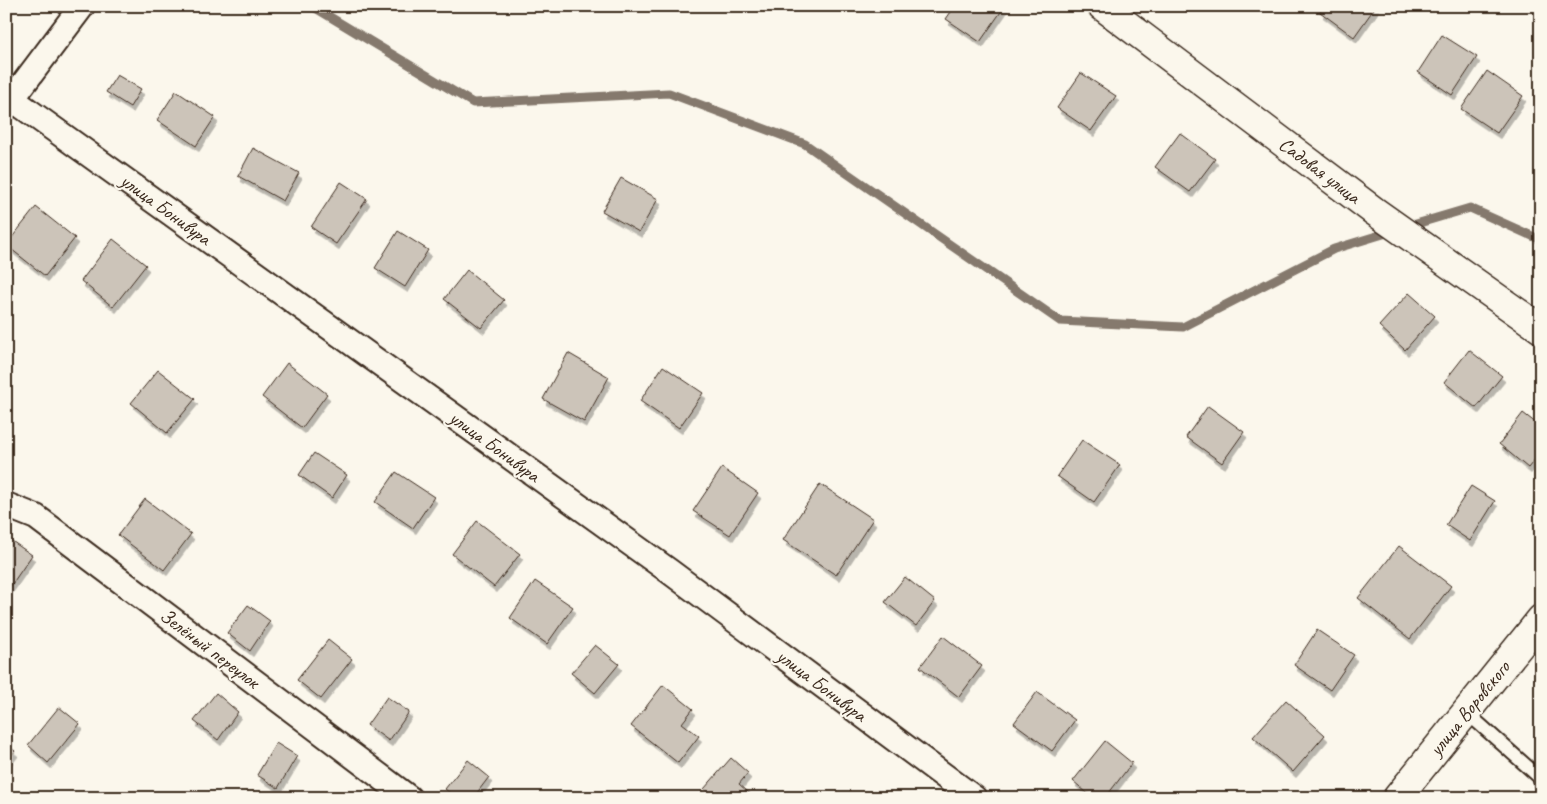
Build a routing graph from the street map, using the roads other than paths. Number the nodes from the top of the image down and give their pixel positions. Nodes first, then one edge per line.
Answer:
1 (82, 6) edge
2 (1102, 6) edge
3 (9, 103) edge
4 (1541, 329) edge
5 (6, 505) edge
6 (1541, 619) edge
7 (1466, 712) junction
8 (1541, 784) edge
9 (1408, 794) edge
10 (409, 798) edge
11 (974, 798) edge

1 - 3 street
2 - 4 street, Садовая улица
3 - 11 street, улица Бонивура
5 - 10 street, Зелёный переулок
6 - 7 street, улица Воровского
7 - 8 lane
7 - 9 street, улица Воровского

